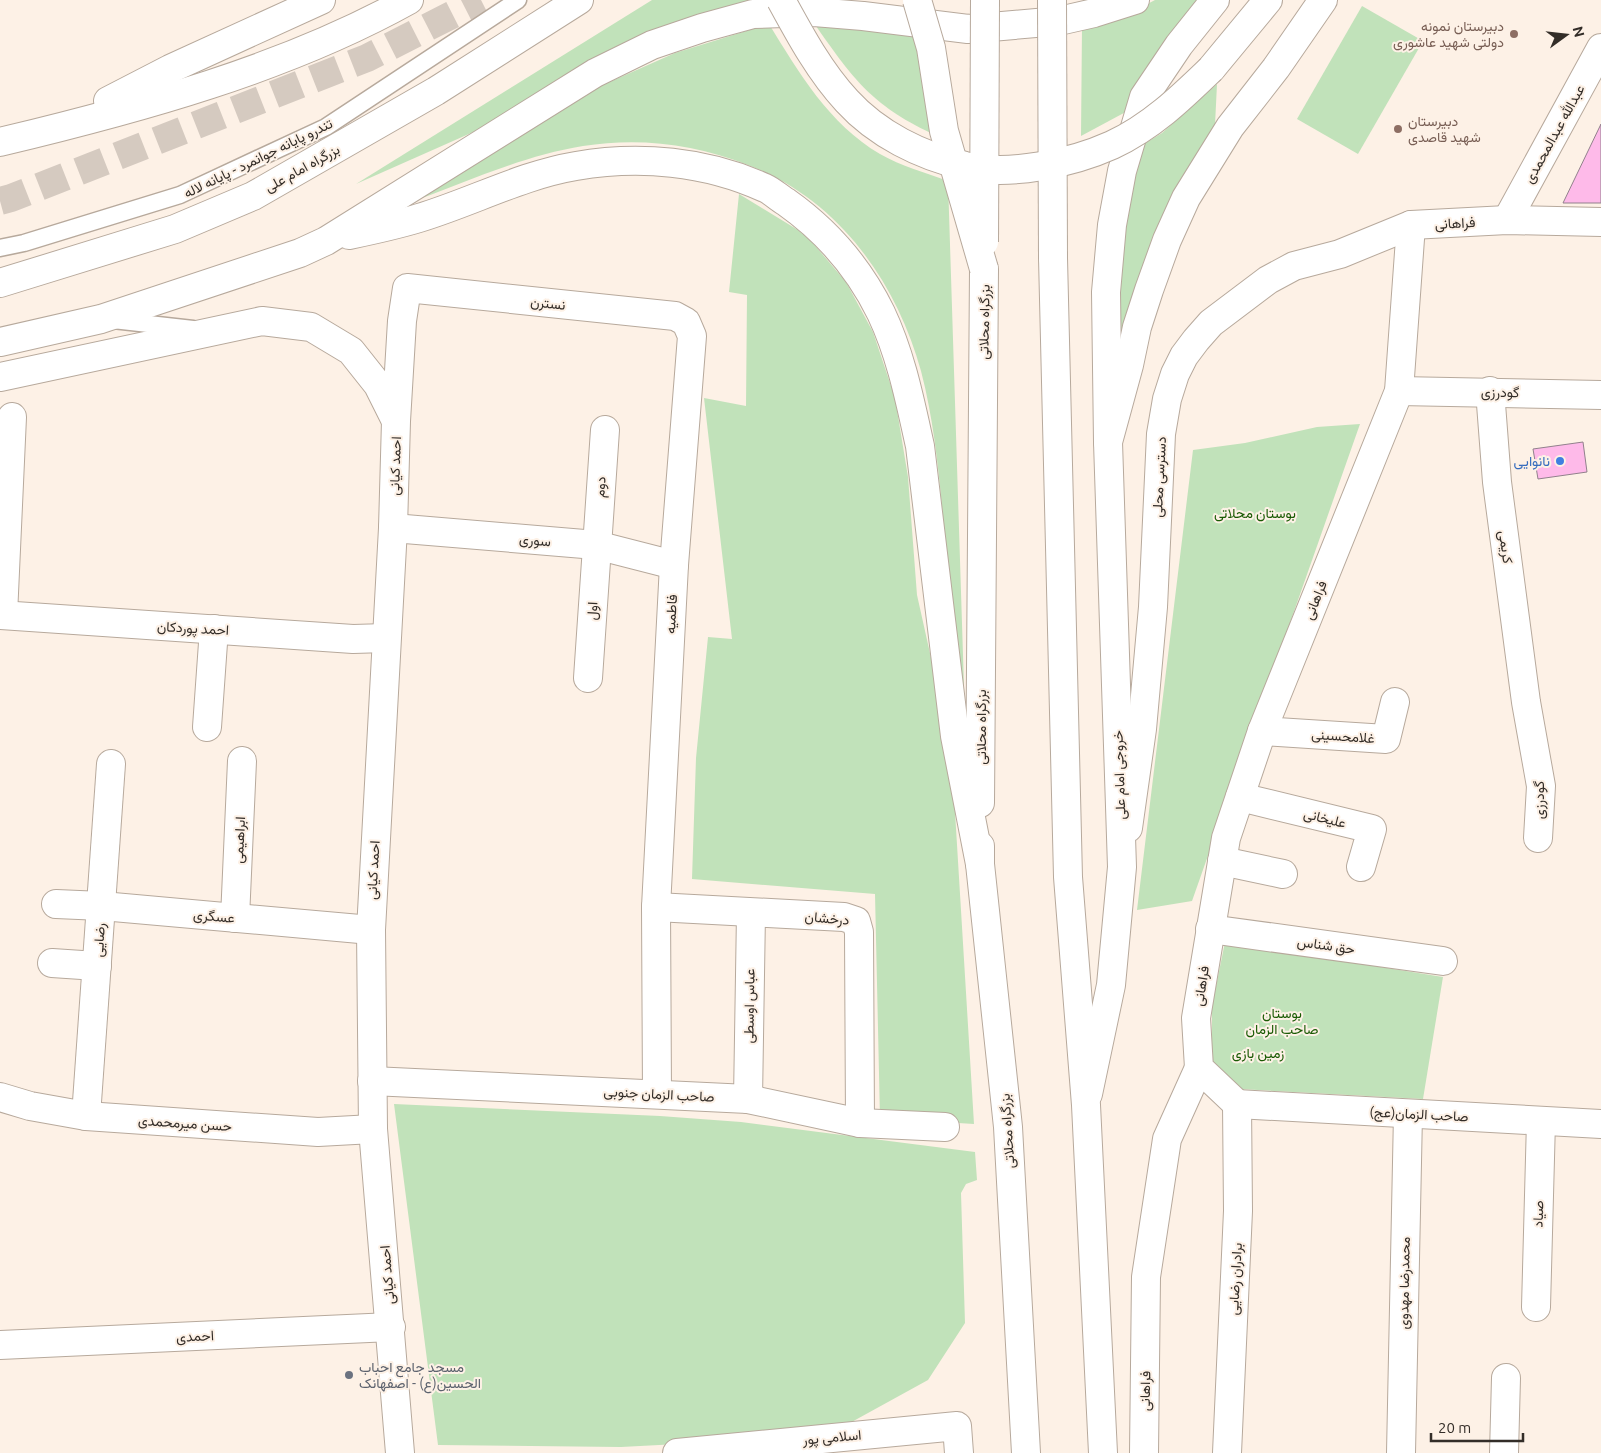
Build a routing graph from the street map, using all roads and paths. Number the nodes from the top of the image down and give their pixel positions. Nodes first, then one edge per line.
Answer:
1 (321, 0) edge
2 (409, 0) edge
3 (518, 0) edge
4 (579, 0) edge
5 (781, 0) edge
6 (916, 0) edge
7 (985, 0) edge
8 (1052, 0) edge
9 (1135, 0) edge
10 (1215, 0) edge
11 (1268, 0) edge
12 (1323, 0) edge
13 (1601, 48) edge
14 (51, 129) junction
15 (0, 142) edge
16 (1507, 220) junction
17 (1601, 222) edge
18 (1411, 225) junction
19 (326, 241) junction
20 (0, 248) edge
21 (984, 269) junction
22 (0, 283) edge
23 (408, 288) joint
24 (101, 319) junction
25 (686, 322) joint
26 (210, 330) junction
27 (0, 342) edge
28 (0, 377) edge
29 (1399, 391) junction
30 (1490, 391) junction
31 (1601, 395) edge
32 (12, 417) dead end
33 (396, 421) junction
34 (604, 430) dead end
35 (1108, 442) junction
36 (393, 528) junction
37 (596, 545) junction
38 (674, 565) junction
39 (2, 615) edge
40 (214, 629) junction
41 (386, 638) junction
42 (588, 678) dead end
43 (1395, 702) dead end
44 (1526, 702) joint
45 (207, 727) dead end
46 (1262, 731) junction
47 (242, 761) dead end
48 (111, 764) dead end
49 (1240, 797) junction
50 (1538, 838) dead end
51 (1222, 861) junction
52 (980, 864) junction
53 (1122, 867) junction
54 (1361, 867) dead end
55 (1283, 874) dead end
56 (56, 904) dead end
57 (102, 906) junction
58 (656, 907) junction
59 (750, 913) junction
60 (235, 918) junction
61 (371, 930) junction
62 (1210, 930) junction
63 (1443, 961) dead end
64 (52, 963) dead end
65 (98, 966) junction
66 (1199, 1068) junction
67 (372, 1081) junction
68 (658, 1094) junction
69 (0, 1097) edge
70 (748, 1099) junction
71 (1237, 1104) junction
72 (1086, 1105) junction
73 (1408, 1114) junction
74 (86, 1116) junction
75 (1541, 1121) junction
76 (860, 1123) junction
77 (1601, 1124) edge
78 (945, 1127) dead end
79 (373, 1129) junction
80 (1536, 1307) dead end
81 (391, 1327) junction
82 (0, 1345) edge
83 (1506, 1378) dead end
84 (792, 1447) edge
85 (400, 1453) edge
86 (677, 1453) edge
87 (959, 1453) edge
88 (1026, 1453) edge
89 (1102, 1453) edge
90 (1144, 1453) edge
91 (1227, 1453) edge
92 (1401, 1453) edge
93 (1504, 1453) edge

1 - 14 main road
2 - 14 main road
3 - 20 lane, تندرو پایانه جوانمرد - پایانه لاله
4 - 22 main road, بزرگراه امام علی
5 - 11 main road, bridge
6 - 21 main road, bridge
7 - 21 main road, بزرگراه محلاتی, bridge
8 - 72 main road, bridge
9 - 19 main road
10 - 35 main road, خروجی امام علی
12 - 35 main road
13 - 16 main road, عبدالله عبدالمحمدی
14 - 15 main road
16 - 17 main road, فراهانی
16 - 18 main road, فراهانی
18 - 29 main road, فراهانی
18 - 53 main road, دسترسی محلی
19 - 24 main road
19 - 52 main road
21 - 52 main road, بزرگراه محلاتی
23 - 25 main road, نسترن
23 - 33 main road, احمد کیانی
24 - 26 lane
24 - 27 main road
25 - 38 main road, فاطمیه
26 - 28 main road
26 - 33 main road
29 - 30 main road, گودرزی
29 - 46 main road, فراهانی
30 - 31 main road, گودرزی
30 - 44 main road, کریمی
32 - 39 main road
33 - 36 main road, احمد کیانی
34 - 37 main road, دوم
35 - 53 main road, خروجی امام علی
36 - 37 main road, سوری
36 - 41 main road, احمد کیانی
37 - 38 main road, سوری
37 - 42 main road, اول
38 - 58 main road, فاطمیه
39 - 40 main road, احمد پوردکان
40 - 41 main road, احمد پوردکان
40 - 45 main road
41 - 61 main road, احمد کیانی
43 - 46 main road, غلامحسینی
44 - 50 main road, گودرزی
46 - 49 main road, فراهانی
47 - 60 main road, ابراهیمی
48 - 57 main road, رضایی
49 - 51 main road, فراهانی
49 - 54 main road, علیخانی
51 - 55 main road
51 - 62 main road, فراهانی
52 - 88 main road, بزرگراه محلاتی
53 - 72 main road, خروجی امام علی
56 - 57 main road, عسگری
57 - 60 main road, عسگری
57 - 65 main road, رضایی
58 - 59 main road, درخشان
58 - 68 main road, فاطمیه
59 - 70 main road, عباس اوسطی
59 - 76 main road, درخشان
60 - 61 main road, عسگری
61 - 67 main road, احمد کیانی
62 - 63 main road, حق شناس
62 - 66 main road, فراهانی
64 - 65 main road
65 - 74 main road, رضایی
66 - 71 main road
66 - 90 main road, فراهانی
67 - 68 main road, صاحب الزمان جنوبی
67 - 79 main road, احمد کیانی
68 - 70 main road, صاحب الزمان جنوبی
69 - 74 main road, حسن میرمحمدی
70 - 76 main road, صاحب الزمان جنوبی
71 - 73 main road, صاحب الزمان(عج)
71 - 91 main road, برادران رضایی
72 - 89 main road
73 - 75 main road, صاحب الزمان(عج)
73 - 92 main road, محمدرضا مهدوی
74 - 79 main road, حسن میرمحمدی
75 - 77 main road, صاحب الزمان(عج)
75 - 80 main road, صیاد
76 - 78 main road, صاحب الزمان جنوبی
79 - 81 main road, احمد کیانی
81 - 82 main road, احمدی
81 - 85 main road, احمد کیانی
83 - 93 main road
84 - 86 main road, اسلامی پور
84 - 87 main road, اسلامی پور

